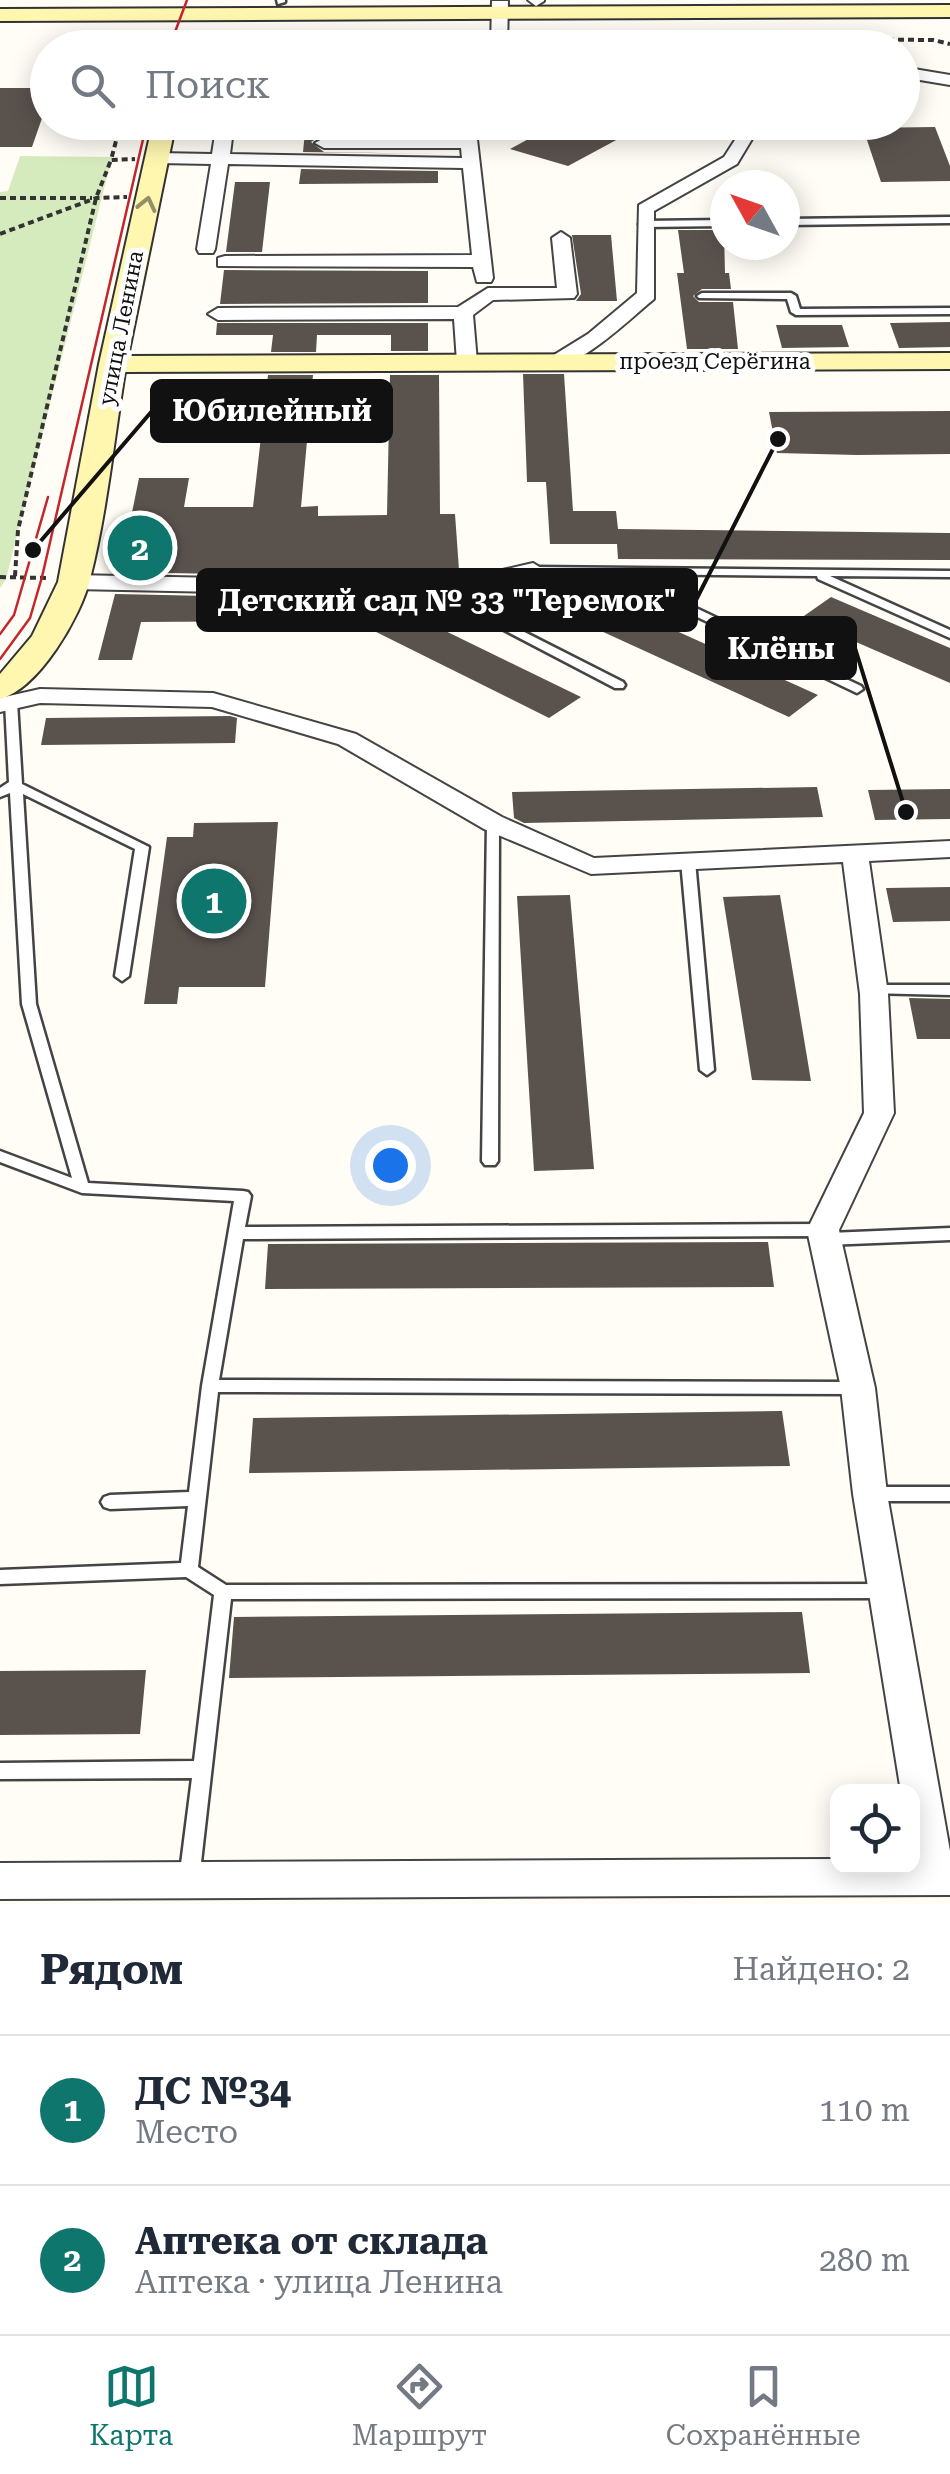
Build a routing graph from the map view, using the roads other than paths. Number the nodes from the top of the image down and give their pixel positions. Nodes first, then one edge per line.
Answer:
1 (833, 0) edge
2 (281, 1) edge
3 (536, 1) edge
4 (0, 4) edge
5 (759, 6) edge
6 (501, 7) edge
7 (950, 11) edge
8 (0, 15) edge
9 (193, 20) edge
10 (920, 76) edge
11 (950, 83) edge
12 (920, 84) edge
13 (161, 140) edge
14 (222, 140) edge
15 (468, 140) edge
16 (744, 140) edge
17 (468, 143) junction
18 (158, 158) junction
19 (218, 160) junction
20 (281, 162) junction
21 (469, 164) junction
22 (950, 220) edge
23 (800, 222) edge
24 (710, 223) edge
25 (644, 224) junction
26 (561, 238) dead end
27 (206, 249) dead end
28 (225, 262) dead end
29 (480, 262) junction
30 (488, 294) junction
31 (702, 296) dead end
32 (950, 312) edge
33 (463, 313) junction
34 (218, 314) dead end
35 (950, 361) edge
36 (474, 362) junction
37 (556, 362) junction
38 (113, 364) junction
39 (533, 570) joint
40 (606, 571) junction
41 (950, 574) edge
42 (816, 575) junction
43 (74, 582) junction
44 (422, 583) junction
45 (950, 634) edge
46 (619, 685) dead end
47 (857, 689) dead end
48 (4, 699) edge
49 (7, 789) edge
50 (493, 823) junction
51 (950, 849) edge
52 (855, 854) junction
53 (688, 861) junction
54 (122, 976) dead end
55 (873, 990) junction
56 (950, 990) edge
57 (707, 1070) dead end
58 (0, 1156) edge
59 (490, 1162) dead end
60 (82, 1188) junction
61 (236, 1233) junction
62 (824, 1234) junction
63 (950, 1234) edge
64 (210, 1386) junction
65 (858, 1388) junction
66 (870, 1494) junction
67 (950, 1494) edge
68 (198, 1499) junction
69 (110, 1502) dead end
70 (190, 1570) junction
71 (0, 1577) edge
72 (888, 1591) junction
73 (223, 1592) junction
74 (202, 1769) junction
75 (0, 1771) edge
76 (943, 1878) edge
77 (189, 1880) junction
78 (0, 1881) edge

1 - 5 main road
2 - 6 main road
2 - 9 main road
3 - 5 main road
3 - 6 main road
4 - 9 main road
5 - 6 main road
5 - 7 main road
6 - 9 main road
8 - 9 main road
10 - 11 street
11 - 12 street
13 - 18 main road, улица Ленина
14 - 19 street
15 - 17 street
16 - 25 street
17 - 20 street
17 - 21 street
18 - 19 street
38 -> 18 main road, улица Ленина
19 - 20 street
19 - 27 street
20 - 21 street
21 - 29 street
22 - 23 lane
24 - 25 lane
25 - 37 street
26 - 30 street
28 - 29 street
29 - 30 street
30 - 33 street
31 - 32 lane
33 - 34 street
33 - 36 street
35 - 37 main road, проезд Серёгина
36 - 37 main road, проезд Серёгина
36 - 38 main road, проезд Серёгина
38 - 43 main road, улица Ленина
39 - 40 lane
39 - 44 street
40 - 42 lane
40 - 47 lane
41 - 42 lane
42 - 45 lane
43 - 44 street
43 - 48 main road, улица Ленина
44 - 46 lane
48 - 49 lane
48 - 50 street
49 - 54 lane
49 - 60 lane
50 - 53 street
50 - 59 lane
51 - 52 street
52 - 53 street
52 - 55 street
53 - 57 lane
55 - 56 lane
55 - 62 street
58 - 60 lane
60 - 61 lane
61 - 62 lane
61 - 64 lane
62 - 63 lane
62 - 65 street
64 - 65 lane
64 - 68 lane
65 - 66 street
66 - 67 lane
66 - 72 street
68 - 69 lane
68 - 70 lane
70 - 71 lane
70 - 73 lane
72 - 73 lane
72 - 76 street
73 - 74 lane
74 - 75 lane
74 - 77 lane
76 - 77 street
77 - 78 street

